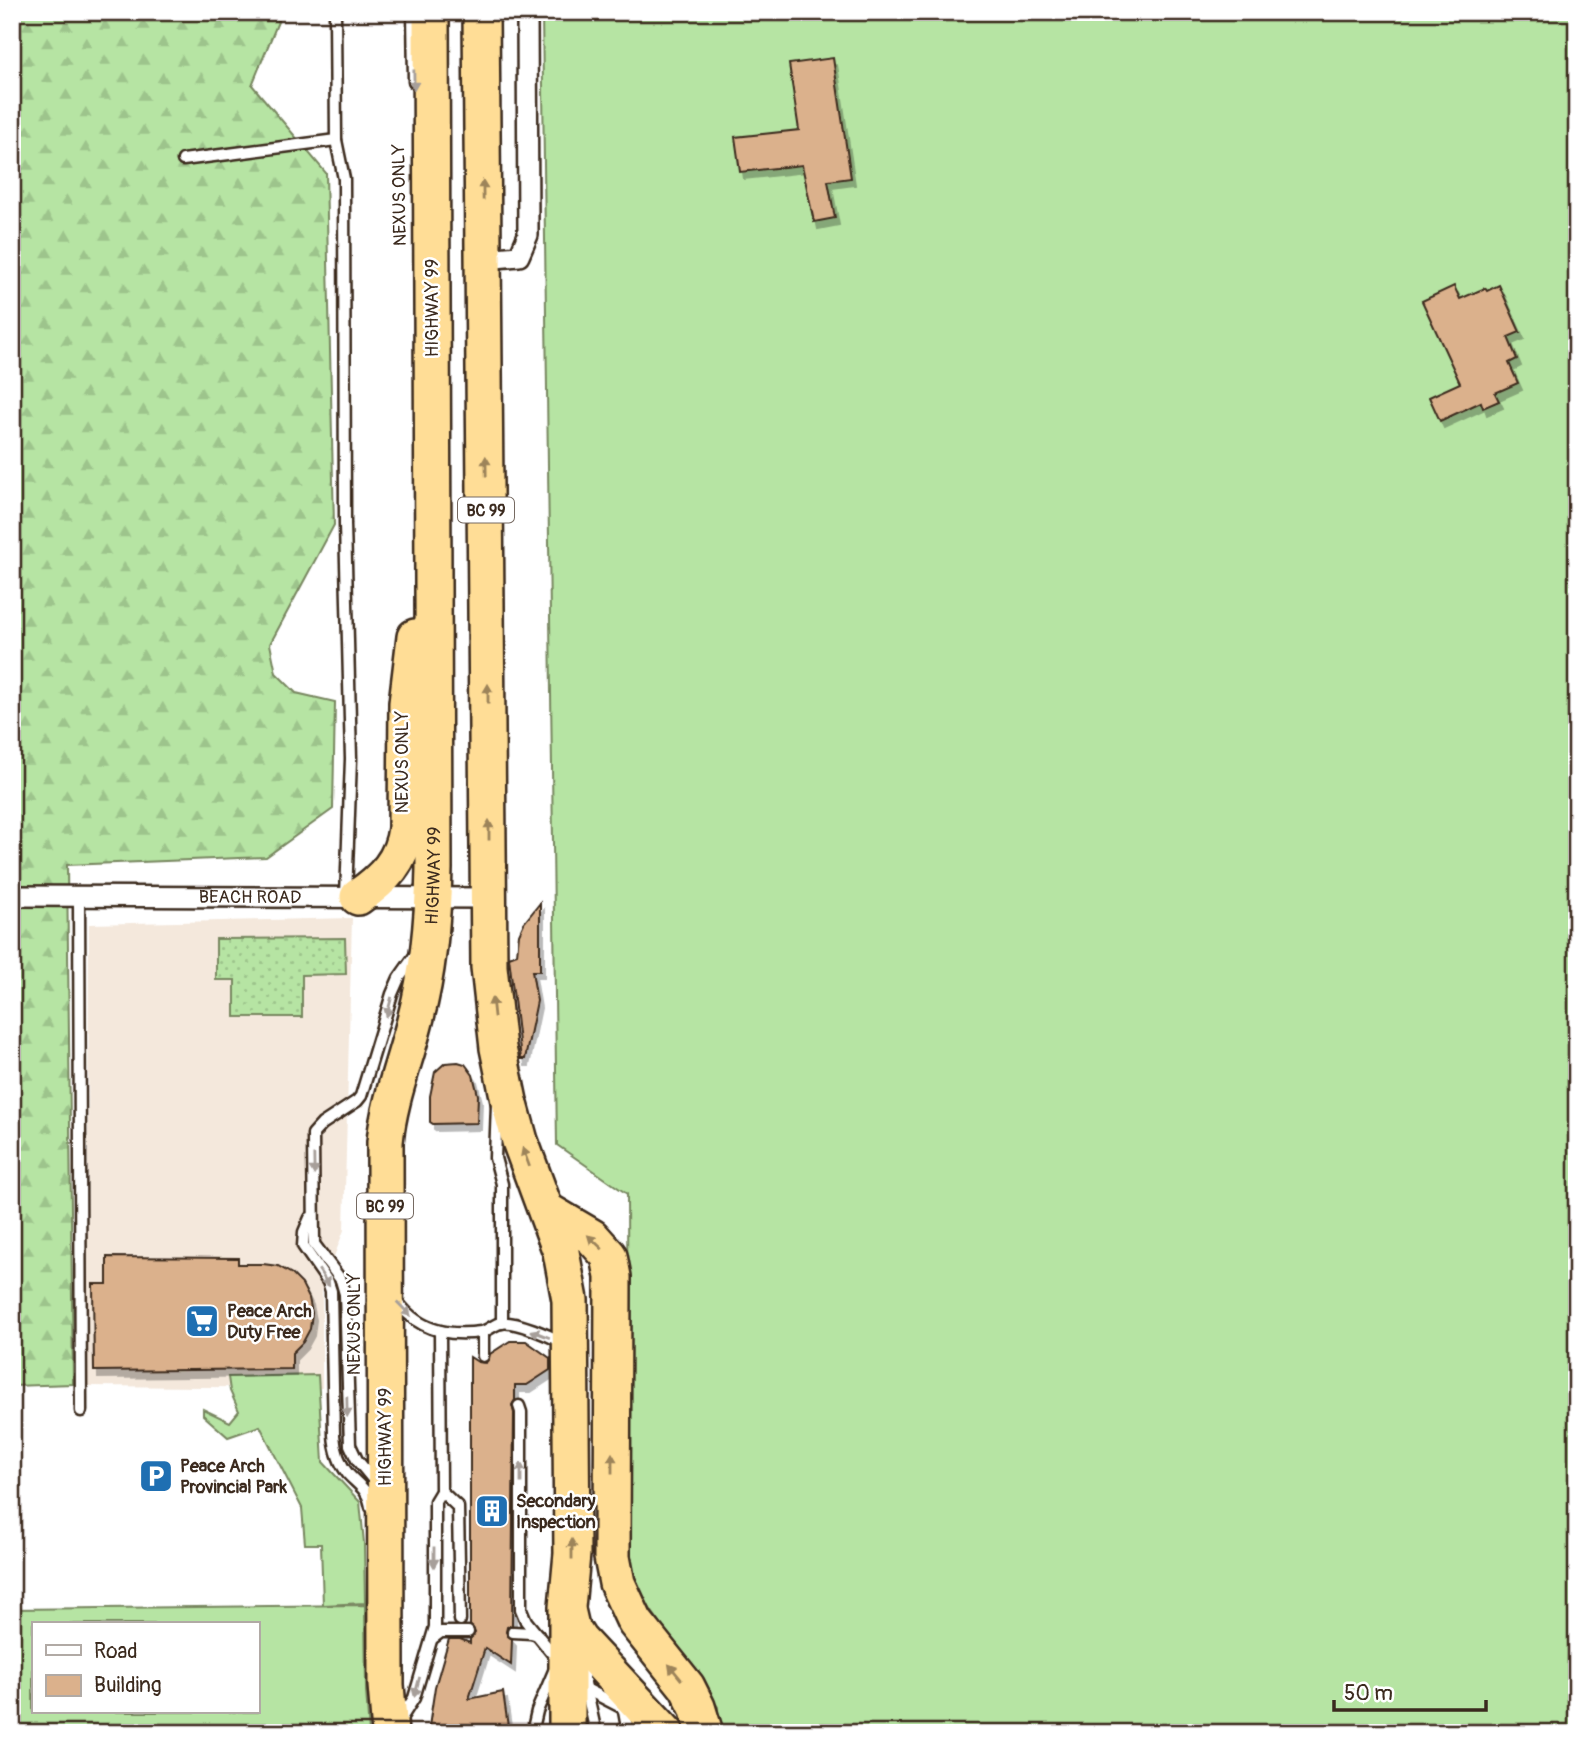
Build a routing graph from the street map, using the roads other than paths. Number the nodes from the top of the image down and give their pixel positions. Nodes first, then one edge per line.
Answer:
1 (335, 12) edge
2 (413, 12) edge
3 (431, 12) edge
4 (481, 12) edge
5 (527, 12) edge
6 (414, 95) dead end
7 (336, 140) junction
8 (183, 160) dead end
9 (484, 259) junction
10 (433, 491) junction
11 (417, 630) dead end
12 (418, 765) dead end
13 (12, 896) edge
14 (352, 897) junction
15 (79, 898) junction
16 (489, 898) junction
17 (422, 910) junction
18 (412, 960) junction
19 (407, 988) dead end
20 (503, 1075) junction
21 (545, 1210) junction
22 (310, 1218) dead end
23 (384, 1272) junction
24 (502, 1323) junction
25 (440, 1331) junction
26 (483, 1332) junction
27 (483, 1356) dead end
28 (572, 1356) junction
29 (519, 1406) dead end
30 (81, 1412) dead end
31 (440, 1491) junction
32 (374, 1492) junction
33 (460, 1620) dead end
34 (468, 1632) dead end
35 (513, 1632) dead end
36 (433, 1638) junction
37 (570, 1650) junction
38 (649, 1725) edge
39 (533, 1732) edge
40 (574, 1732) edge
41 (374, 1733) edge
42 (392, 1733) edge
43 (705, 1733) edge

1 - 7 lane
2 -> 6 lane
3 - 10 highway, HIGHWAY 99 / BC 99
9 -> 4 highway, BC 99
5 - 9 street
7 - 8 lane
7 - 14 lane
16 -> 9 highway, BC 99
10 - 14 highway
10 - 17 highway, HIGHWAY 99 / BC 99
11 - 12 lane, NEXUS ONLY
13 - 15 street, BEACH ROAD
14 - 15 street, BEACH ROAD
14 - 17 street, BEACH ROAD
15 - 30 lane
16 - 17 street, BEACH ROAD
20 -> 16 highway, BC 99
17 - 18 lane
17 - 18 lane
17 - 23 highway, HIGHWAY 99 / BC 99
18 - 19 lane
18 -> 32 lane
21 -> 20 highway, BC 99
20 - 24 lane
21 - 28 highway, BC 99
43 -> 21 highway
22 -> 32 lane, NEXUS ONLY
23 -> 25 lane
23 - 32 highway, HIGHWAY 99 / BC 99
24 - 26 lane
28 -> 24 lane
25 - 26 lane
25 - 31 lane
26 - 27 lane
37 -> 28 highway, BC 99
37 -> 29 lane
31 - 33 lane
31 -> 36 lane
32 - 41 highway, BC 99
32 - 42 highway, HIGHWAY 99 / BC 99
34 - 36 lane
35 - 37 lane
36 -> 42 lane
37 - 38 highway
37 - 39 lane
37 - 40 highway, BC 99

